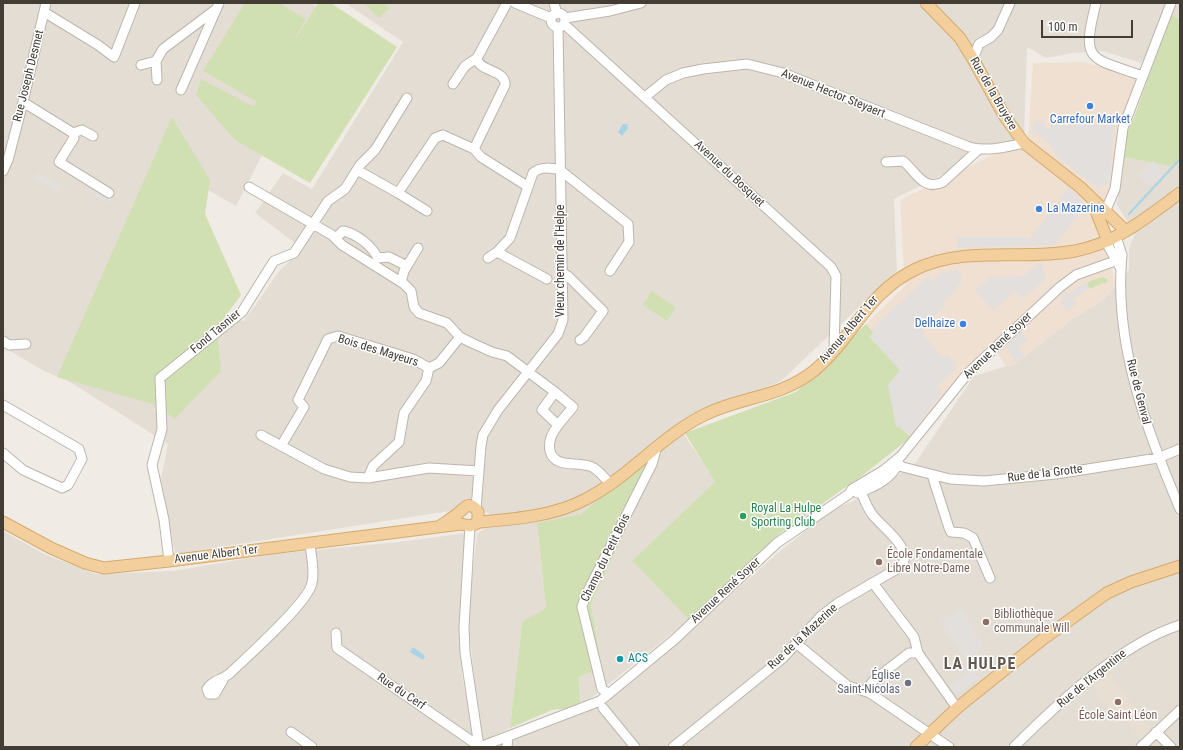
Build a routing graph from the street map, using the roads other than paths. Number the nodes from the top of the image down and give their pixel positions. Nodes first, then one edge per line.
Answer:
1 (135, 3) edge
2 (507, 3) edge
3 (515, 3) edge
4 (554, 3) edge
5 (641, 3) edge
6 (926, 3) edge
7 (1010, 3) edge
8 (1096, 3) edge
9 (1171, 3) edge
10 (45, 7) edge
11 (217, 7) edge
12 (559, 20) junction
13 (963, 43) junction
14 (979, 44) junction
15 (477, 58) junction
16 (973, 58) junction
17 (156, 60) junction
18 (142, 65) dead end
19 (1142, 76) junction
20 (157, 80) dead end
21 (453, 84) dead end
22 (181, 90) dead end
23 (645, 97) junction
24 (406, 98) dead end
25 (23, 102) junction
26 (73, 133) junction
27 (93, 136) dead end
28 (1024, 143) junction
29 (474, 149) junction
30 (978, 150) junction
31 (886, 162) dead end
32 (357, 170) junction
33 (560, 170) junction
34 (3, 171) edge
35 (527, 186) junction
36 (249, 187) dead end
37 (109, 193) dead end
38 (398, 193) junction
39 (1086, 193) junction
40 (1180, 193) edge
41 (427, 211) dead end
42 (1105, 212) junction
43 (312, 224) junction
44 (1126, 231) junction
45 (336, 238) junction
46 (1112, 242) junction
47 (418, 248) dead end
48 (496, 252) junction
49 (488, 258) dead end
50 (377, 261) junction
51 (1115, 261) junction
52 (407, 266) junction
53 (1121, 269) junction
54 (610, 271) dead end
55 (563, 274) junction
56 (547, 279) dead end
57 (401, 282) junction
58 (460, 336) junction
59 (580, 340) dead end
60 (3, 341) edge
61 (26, 344) dead end
62 (834, 350) junction
63 (429, 368) junction
64 (529, 372) junction
65 (555, 392) junction
66 (3, 405) edge
67 (558, 425) junction
68 (261, 435) dead end
69 (281, 446) junction
70 (657, 446) junction
71 (1180, 449) edge
72 (3, 453) edge
73 (1158, 458) junction
74 (894, 466) junction
75 (479, 471) junction
76 (932, 475) junction
77 (368, 478) junction
78 (610, 484) junction
79 (860, 489) junction
80 (1180, 509) edge
81 (470, 517) junction
82 (3, 522) edge
83 (310, 543) junction
84 (169, 561) junction
85 (1180, 566) edge
86 (990, 578) dead end
87 (873, 583) junction
88 (1180, 625) edge
89 (336, 633) dead end
90 (796, 644) junction
91 (918, 654) junction
92 (223, 680) dead end
93 (866, 690) junction
94 (609, 694) junction
95 (599, 705) junction
96 (957, 708) junction
97 (1180, 710) edge
98 (291, 732) dead end
99 (1156, 732) junction
100 (929, 733) junction
101 (508, 736) junction
102 (479, 746) edge
103 (312, 747) edge
104 (507, 747) edge
105 (635, 747) edge
106 (673, 747) edge
107 (916, 747) edge
108 (949, 747) edge
109 (1014, 747) edge
110 (1141, 747) edge
111 (1171, 747) edge

1 - 10 street
2 - 15 street
3 - 12 street
4 - 12 street, Vieux chemin de l'Helpe
5 - 12 street
6 - 13 main road, Rue de la Bruyère
7 - 14 street
8 - 19 street
9 - 19 street
10 - 25 street, Rue Joseph Desmet
11 - 17 street
11 - 22 street
12 - 23 street, Avenue du Bosquet
12 - 33 street, Vieux chemin de l'Helpe
13 - 14 street
13 - 16 main road, Rue de la Bruyère
14 - 16 street
15 - 21 street
15 - 29 street
16 - 28 main road, Rue de la Bruyère
17 - 18 street
17 - 20 street
19 - 42 street
23 - 30 street, Avenue Hector Steyaert
23 - 62 street, Avenue du Bosquet
24 - 32 street, Fond Tasnier
25 - 26 street
25 - 34 street, Rue Joseph Desmet
26 - 27 street
26 - 37 street
28 - 30 street, Avenue Hector Steyaert
28 - 39 main road, Rue de la Bruyère
29 - 35 street
29 - 38 street
30 - 31 street
32 - 38 street
32 - 43 street, Fond Tasnier
33 - 35 street
33 - 54 street
33 - 55 street, Vieux chemin de l'Helpe
35 - 48 street
36 - 43 street
38 - 41 street
39 - 42 main road, Rue de la Bruyère
39 - 46 main road, Rue de la Bruyère
40 - 44 main road, Avenue Albert 1er
42 - 44 main road, Rue de la Bruyère
43 - 45 street
43 - 84 street, Fond Tasnier
44 - 46 main road, Avenue Albert 1er
45 - 50 street
45 - 50 street
46 - 51 street
46 - 53 street, Rue de Genval
46 - 62 main road, Avenue Albert 1er
47 - 52 street
48 - 49 street
48 - 56 street
50 - 52 street
50 - 57 street
51 - 53 street
51 - 74 street, Avenue René Soyer
52 - 57 street
53 - 73 street, Rue de Genval
55 - 59 street
55 - 64 street, Vieux chemin de l'Helpe
57 - 58 street
58 - 63 street
58 - 64 street
60 - 61 street
62 - 70 main road, Avenue Albert 1er
63 - 69 street, Bois des Mayeurs
63 - 77 street
64 - 65 street
64 - 75 street, Vieux chemin de l'Helpe
65 - 67 street
65 - 67 street
66 - 72 street
67 - 78 street
68 - 69 street
69 - 77 street
70 - 78 main road, Avenue Albert 1er
70 - 94 street, Champ du Petit Bois
71 - 73 street, Rue de la Grotte
73 - 76 street, Rue de la Grotte
73 - 80 street, Rue de Genval
74 - 76 street, Rue de la Grotte
74 - 79 street, Avenue René Soyer
75 - 77 street
75 - 81 street, Vieux chemin de l'Helpe
76 - 86 street
78 - 81 main road, Avenue Albert 1er
79 - 87 street, Rue de la Mazerine
79 - 94 street, Avenue René Soyer
81 - 83 main road, Avenue Albert 1er
81 - 102 street, Vieux chemin de l'Helpe
82 - 84 main road, Avenue Albert 1er
83 - 84 main road, Avenue Albert 1er
83 - 92 street
85 - 96 main road
87 - 90 street, Rue de la Mazerine
87 - 91 street
88 - 109 street, Rue de l'Argentine
89 - 102 street, Rue du Cerf
90 - 93 street
90 - 106 street, Rue de la Mazerine
91 - 93 street
91 - 96 street
93 - 100 street
94 - 95 street, Avenue René Soyer
95 - 101 street
95 - 105 street
96 - 100 main road
97 - 99 street
98 - 103 street
99 - 110 street
99 - 111 street
100 - 107 main road
100 - 108 street
101 - 102 street
101 - 104 street

